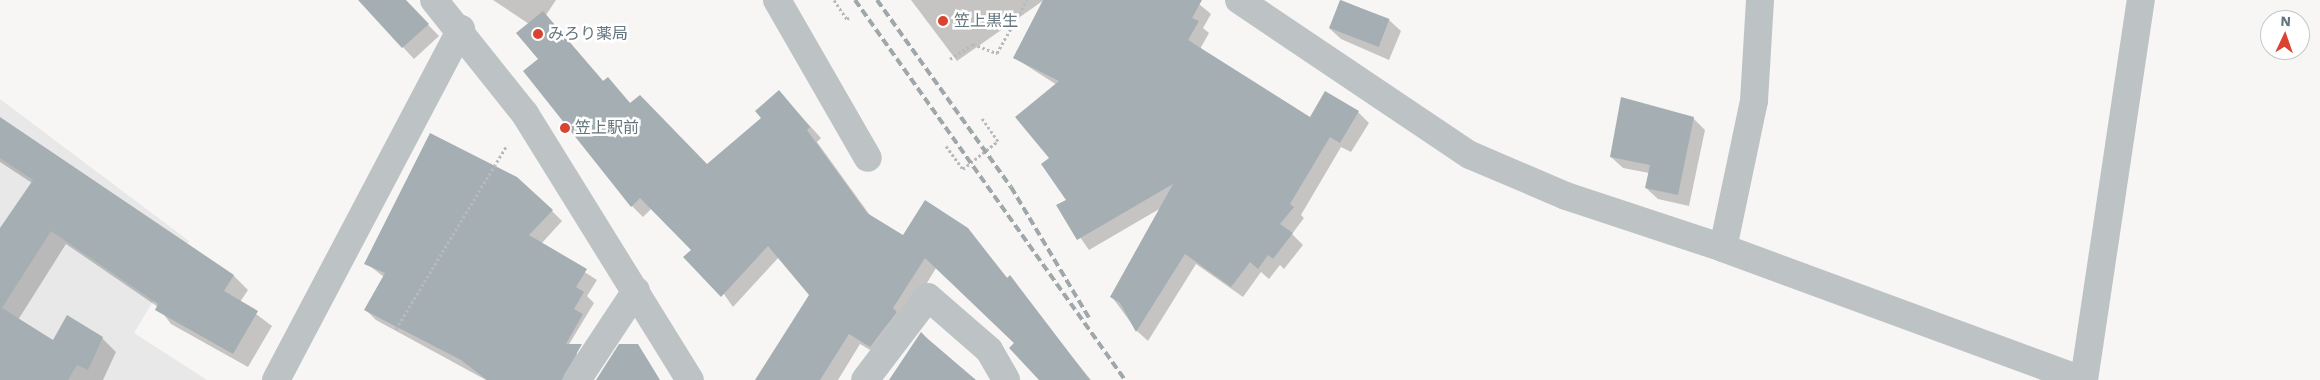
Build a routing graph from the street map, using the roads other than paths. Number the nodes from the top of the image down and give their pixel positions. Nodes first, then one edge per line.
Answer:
1 (434, 0) edge
2 (777, 0) edge
3 (1239, 0) edge
4 (1760, 0) edge
5 (2141, 0) edge
6 (461, 29) junction
7 (868, 158) dead end
8 (1723, 248) junction
9 (636, 292) junction
10 (276, 380) edge
11 (577, 380) edge
12 (690, 380) edge
13 (865, 380) edge
14 (1006, 380) edge
15 (2082, 380) edge

1 - 6 street
2 - 7 street
3 - 8 street
4 - 8 street
5 - 15 street
6 - 9 street
6 - 10 street
8 - 15 street
9 - 11 street
9 - 12 street
13 - 14 street

